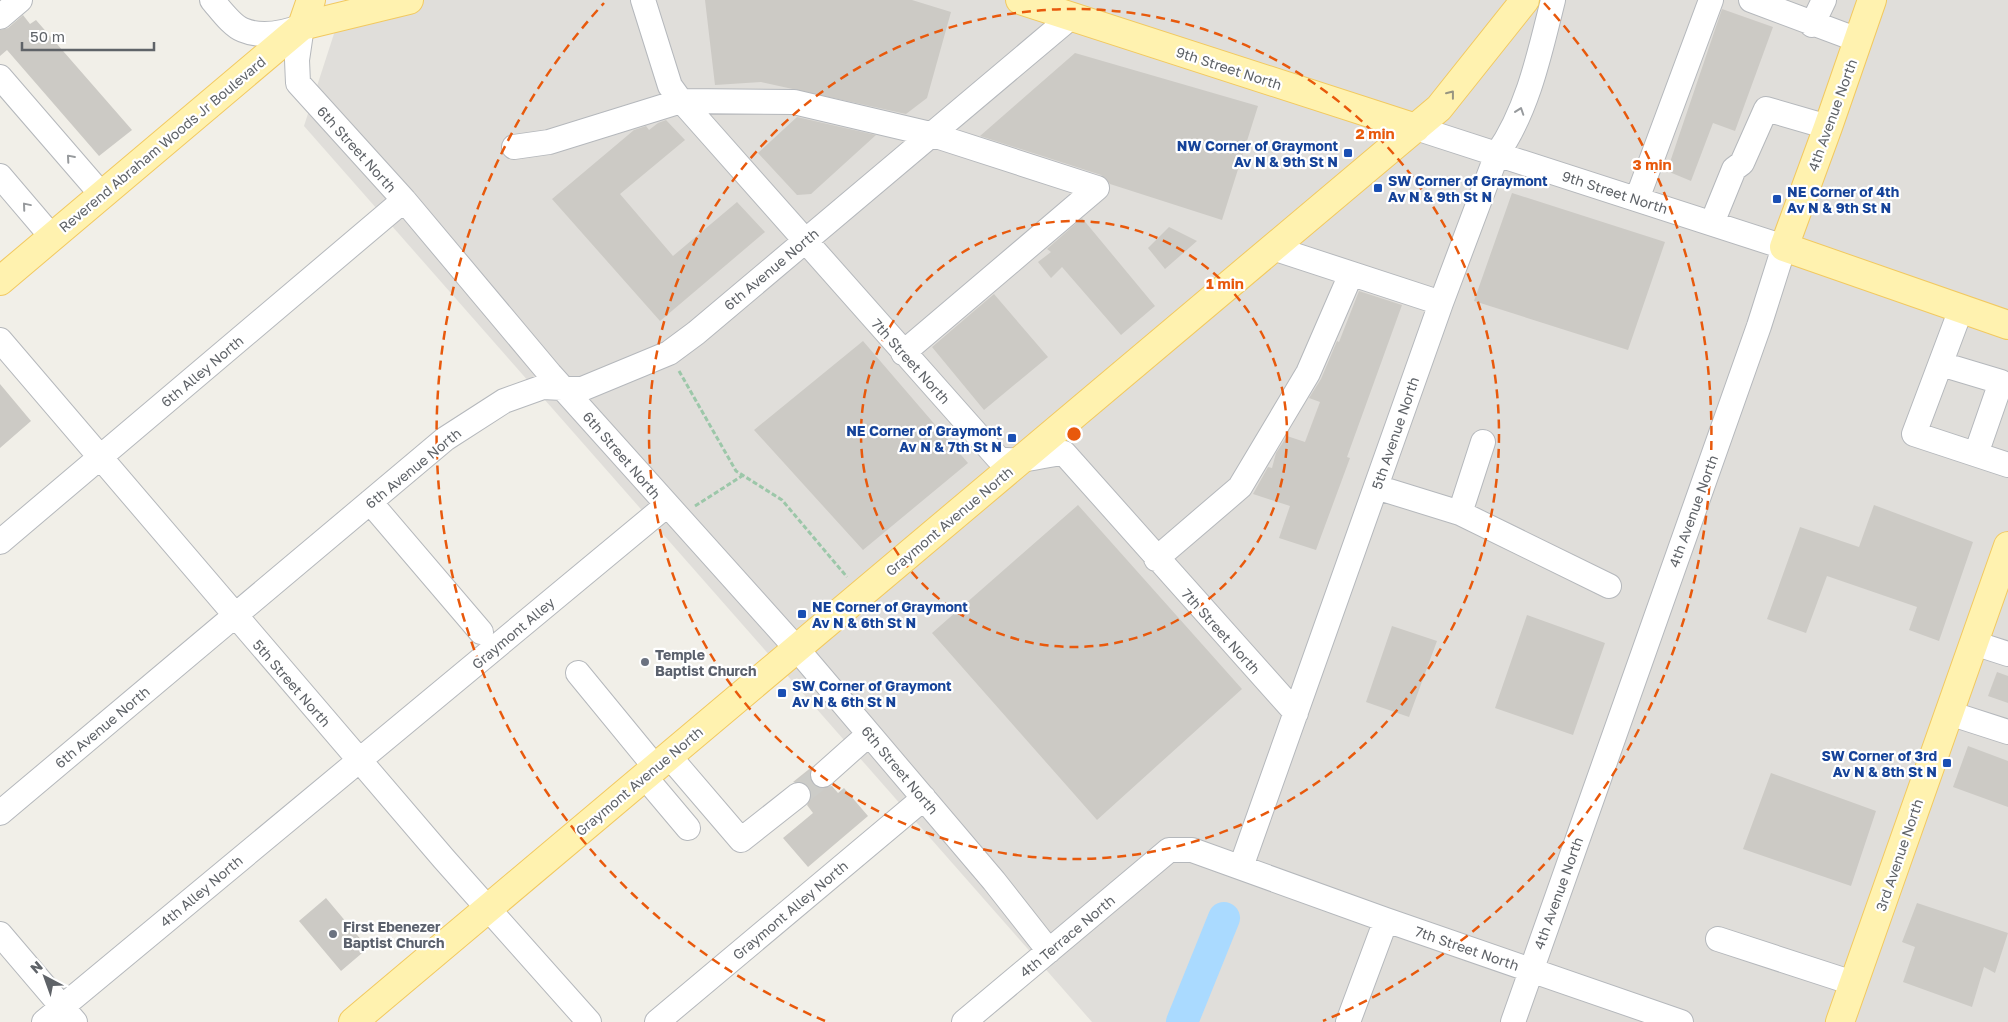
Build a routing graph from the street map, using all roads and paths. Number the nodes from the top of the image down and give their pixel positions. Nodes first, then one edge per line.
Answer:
1 (20, 0) edge
2 (212, 0) edge
3 (311, 0) edge
4 (409, 0) edge
5 (643, 0) edge
6 (1020, 0) edge
7 (1525, 0) edge
8 (1553, 0) edge
9 (1711, 0) edge
10 (1751, 0) edge
11 (1824, 0) edge
12 (1872, 0) edge
13 (1081, 8) edge
14 (0, 17) edge
15 (1812, 25) junction
16 (302, 26) junction
17 (1858, 40) junction
18 (0, 76) edge
19 (681, 101) junction
20 (1828, 127) junction
21 (1416, 128) junction
22 (930, 134) junction
23 (514, 147) dead end
24 (1497, 154) junction
25 (0, 176) edge
26 (102, 195) junction
27 (1637, 199) junction
28 (404, 200) junction
29 (1712, 223) junction
30 (52, 237) junction
31 (805, 240) junction
32 (1784, 247) junction
33 (1273, 248) junction
34 (1352, 274) junction
35 (0, 280) edge
36 (1441, 303) junction
37 (1961, 309) junction
38 (2008, 325) edge
39 (0, 340) edge
40 (668, 353) junction
41 (903, 353) junction
42 (1941, 364) junction
43 (563, 388) junction
44 (1483, 442) dead end
45 (1973, 453) junction
46 (101, 456) junction
47 (1021, 460) junction
48 (2008, 465) edge
49 (742, 476) junction
50 (1376, 487) junction
51 (370, 502) junction
52 (672, 512) junction
53 (1460, 513) junction
54 (0, 542) edge
55 (2008, 546) edge
56 (1156, 559) junction
57 (1609, 586) dead end
58 (861, 594) junction
59 (234, 616) junction
60 (481, 632) dead end
61 (1974, 643) junction
62 (797, 649) junction
63 (2008, 654) edge
64 (578, 673) dead end
65 (1296, 713) junction
66 (1949, 713) junction
67 (2008, 732) edge
68 (869, 734) junction
69 (359, 761) junction
70 (656, 767) junction
71 (823, 775) tunnel mouth
72 (798, 795) tunnel mouth
73 (924, 798) junction
74 (0, 813) edge
75 (688, 828) dead end
76 (1169, 850) joint
77 (1241, 868) junction
78 (489, 908) junction
79 (1386, 920) junction
80 (0, 934) edge
81 (1718, 939) dead end
82 (1049, 951) junction
83 (1531, 970) junction
84 (1853, 983) junction
85 (68, 1014) edge
86 (44, 1022) edge
87 (353, 1022) edge
88 (589, 1022) edge
89 (657, 1022) edge
90 (964, 1022) edge
91 (1348, 1022) edge
92 (1513, 1022) edge
93 (1681, 1022) edge
94 (1840, 1022) edge

1 - 14 street
2 - 16 street
3 - 16 main road
4 - 16 main road
5 - 19 street, 7th Street North
6 - 13 main road, 9th Street North
21 -> 7 main road, Graymont Avenue North
24 -> 8 street, 5th Avenue North
9 - 27 street
10 - 15 street
11 - 15 street
12 - 17 main road, 4th Avenue North
13 - 21 main road, 9th Street North
13 - 22 street, 6th Avenue North
15 - 17 street
16 - 26 main road, Reverend Abraham Woods Jr Boulevard
16 - 28 street, 6th Street North
17 - 20 main road, 4th Avenue North
26 -> 18 street
19 - 22 street
19 - 23 street
19 - 31 street, 7th Street North
20 - 29 street
20 - 32 main road, 4th Avenue North
21 - 24 street, 9th Street North
21 - 33 main road, Graymont Avenue North
22 - 31 street, 6th Avenue North
22 - 41 street
24 - 27 street, 9th Street North
24 - 36 street, 5th Avenue North
30 -> 25 street
26 - 30 main road, Reverend Abraham Woods Jr Boulevard
27 - 29 street, 9th Street North
28 - 43 street, 6th Street North
28 - 46 street, 6th Alley North
29 - 32 street, 9th Street North
30 - 35 main road, Reverend Abraham Woods Jr Boulevard
31 - 40 street, 6th Avenue North
31 - 41 street, 7th Street North
32 - 37 main road, 9th Street North
32 - 83 street, 4th Avenue North
33 - 34 street
33 - 47 main road, Graymont Avenue North
34 - 36 street
34 - 56 street
36 - 50 street, 5th Avenue North
37 - 38 main road, 9th Street North
37 - 42 street
39 - 46 street, 5th Street North
40 - 43 street, 6th Avenue North
40 - 49 path
41 - 47 street, 7th Street North
42 - 45 street
42 - 45 street
43 - 51 street, 6th Avenue North
43 - 52 street, 6th Street North
44 - 53 street
45 - 48 street
46 - 54 street, 6th Alley North
46 - 59 street, 5th Street North
47 - 56 street, 7th Street North
47 - 58 main road, Graymont Avenue North
49 - 52 path
49 - 58 path
50 - 53 street
50 - 65 street, 5th Avenue North
51 - 59 street, 6th Avenue North
51 - 60 street
52 - 62 street, 6th Street North
52 - 69 street, Graymont Alley
53 - 57 street
55 - 61 main road, 3rd Avenue North
56 - 65 street, 7th Street North
58 - 62 main road, Graymont Avenue North
59 - 69 street, 5th Street North
59 - 74 street, 6th Avenue North
61 - 63 street
61 - 66 main road, 3rd Avenue North
62 - 68 street, 6th Street North
62 - 70 main road, Graymont Avenue North
64 - 70 street
65 - 77 street, 5th Avenue North
66 - 67 street
66 - 84 main road, 3rd Avenue North
68 - 71 street
68 - 73 street, 6th Street North
69 - 78 street, 5th Street North
69 - 85 street, 4th Alley North
70 - 72 street
70 - 75 street
70 - 78 main road, Graymont Avenue North
73 - 82 street, 6th Street North
73 - 89 street, Graymont Alley North
76 - 77 street, 7th Street North
76 - 82 street, 4th Terrace North
77 - 79 street, 7th Street North
78 - 87 main road, Graymont Avenue North
78 - 88 street, 5th Street North
79 - 83 street, 7th Street North
79 - 91 street
80 - 85 street
81 - 84 street
82 - 90 street, 4th Terrace North
83 - 92 street, 4th Avenue North
83 - 93 street, 7th Street North
84 - 94 main road, 3rd Avenue North
85 - 86 street, 4th Alley North

